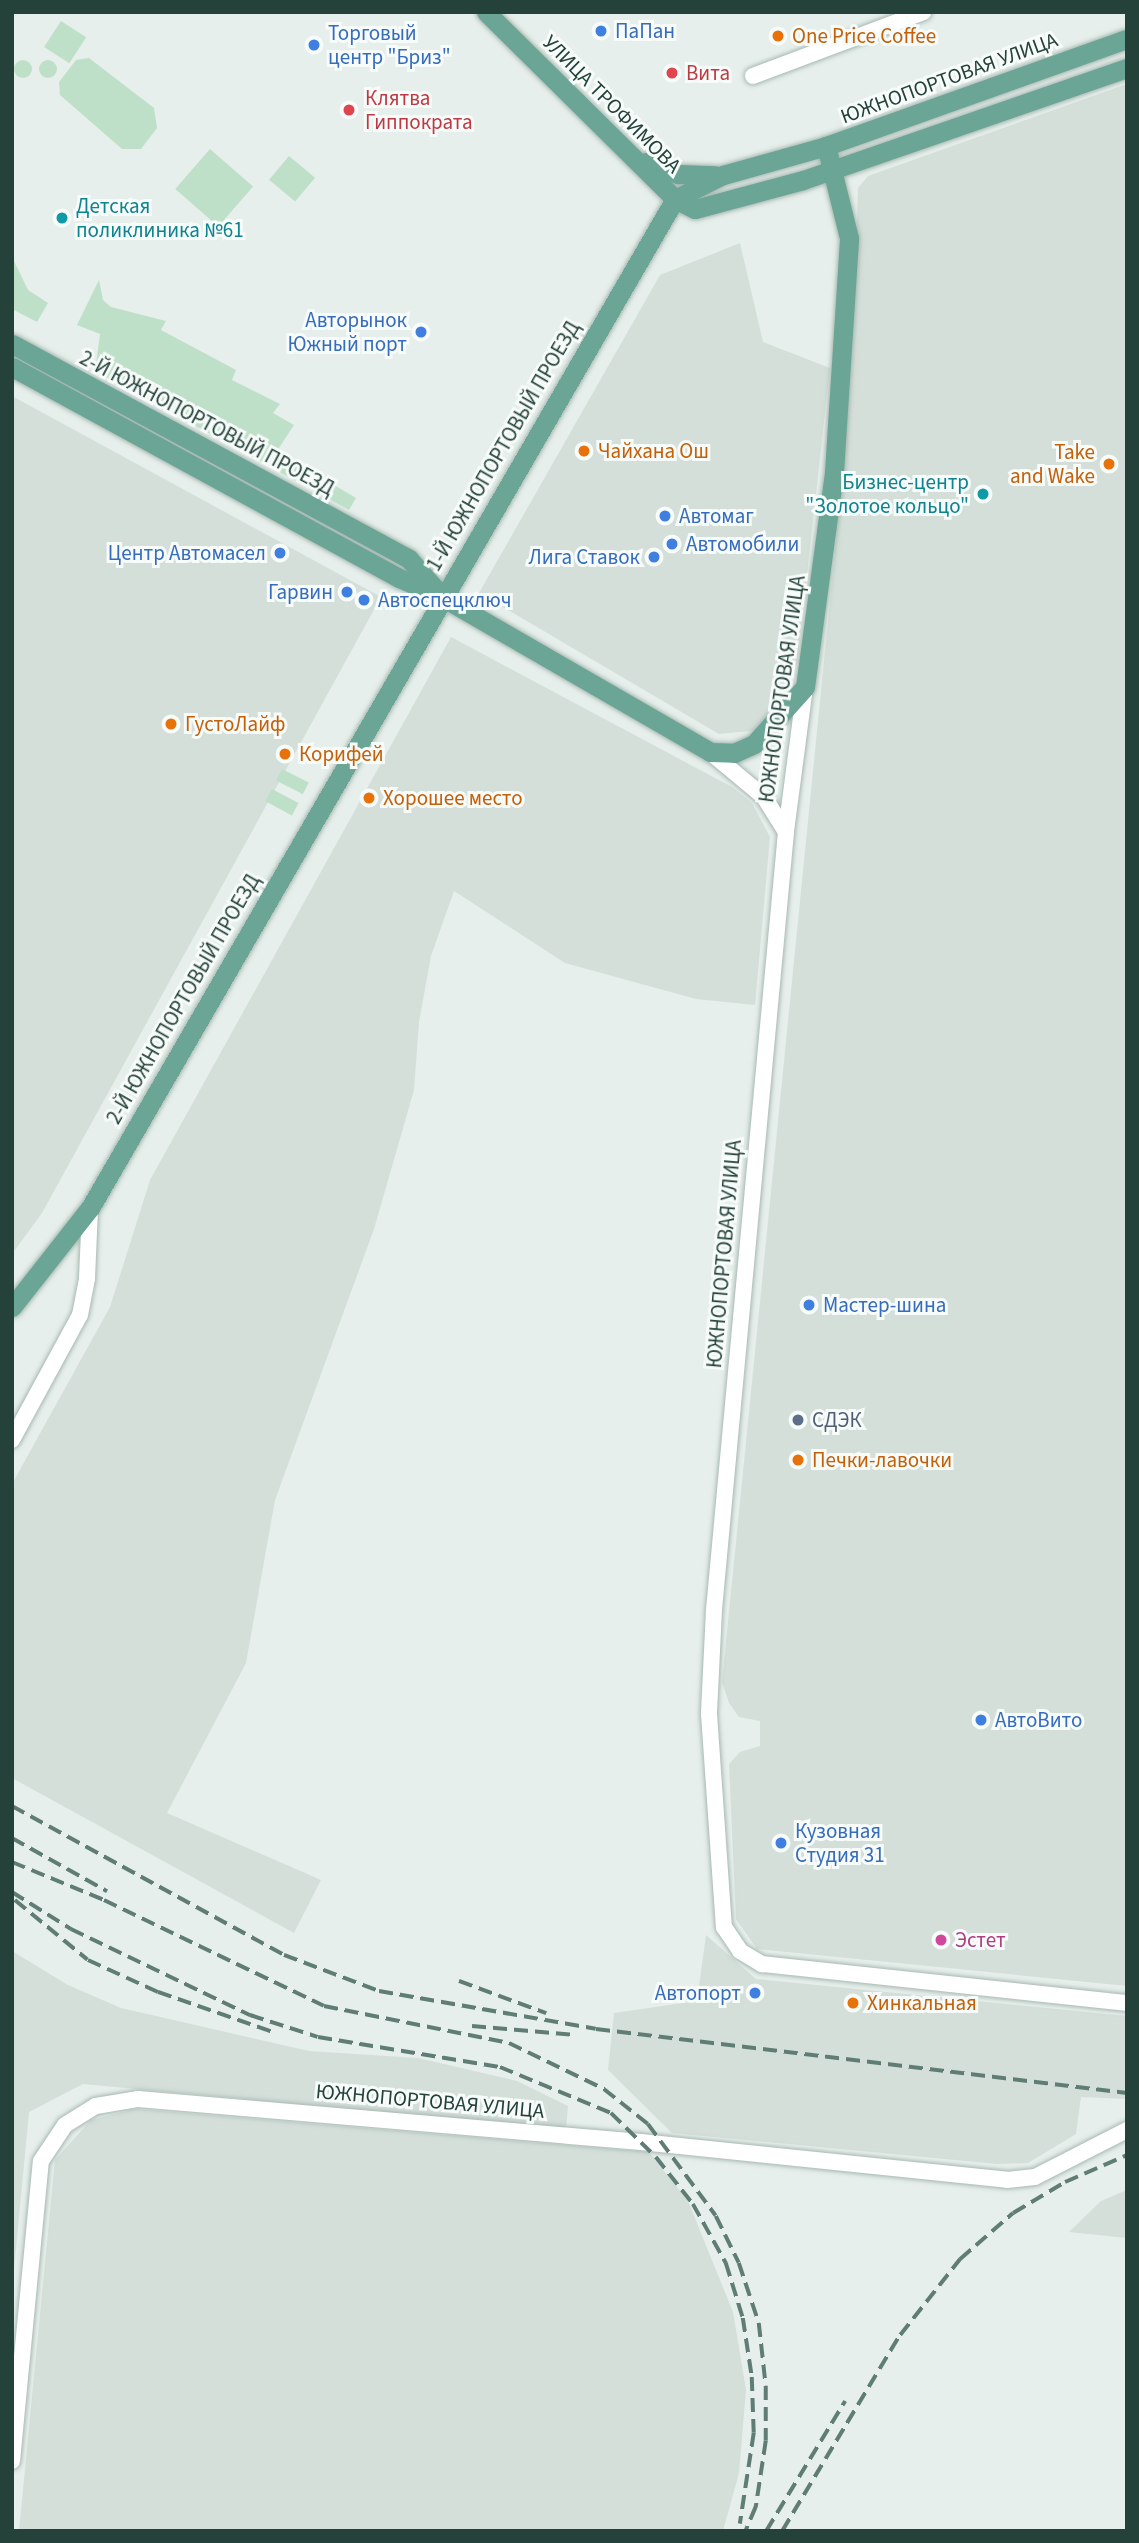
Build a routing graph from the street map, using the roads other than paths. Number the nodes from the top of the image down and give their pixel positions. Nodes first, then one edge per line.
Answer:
1 (486, 12) edge
2 (923, 12) edge
3 (1127, 39) edge
4 (1127, 68) edge
5 (753, 76) dead end
6 (826, 146) junction
7 (640, 160) junction
8 (834, 170) junction
9 (723, 174) junction
10 (675, 199) junction
11 (12, 344) edge
12 (12, 367) edge
13 (380, 543) junction
14 (370, 563) junction
15 (442, 597) junction
16 (805, 687) junction
17 (710, 752) junction
18 (786, 832) junction
19 (90, 1208) junction
20 (12, 1307) edge
21 (12, 1440) edge
22 (1127, 2003) edge
23 (1127, 2130) edge
24 (12, 2461) edge

1 - 7 main road, УЛИЦА ТРОФИМОВА
2 - 5 street
3 - 6 main road, ЮЖНОПОРТОВАЯ УЛИЦА
4 - 8 main road
6 - 8 main road, ЮЖНОПОРТОВАЯ УЛИЦА
6 - 9 main road, ЮЖНОПОРТОВАЯ УЛИЦА
7 - 9 main road
7 - 10 main road, УЛИЦА ТРОФИМОВА
8 - 10 main road
8 - 16 main road, ЮЖНОПОРТОВАЯ УЛИЦА
9 - 10 main road, ЮЖНОПОРТОВАЯ УЛИЦА
10 - 15 main road, 1-Й ЮЖНОПОРТОВЫЙ ПРОЕЗД
11 - 13 main road, 2-Й ЮЖНОПОРТОВЫЙ ПРОЕЗД
12 - 14 main road, 2-Й ЮЖНОПОРТОВЫЙ ПРОЕЗД
13 - 14 main road
13 - 15 main road, 2-Й ЮЖНОПОРТОВЫЙ ПРОЕЗД
14 - 15 main road, 2-Й ЮЖНОПОРТОВЫЙ ПРОЕЗД
15 - 17 main road, 1-Й ЮЖНОПОРТОВЫЙ ПРОЕЗД
15 - 19 main road, 2-Й ЮЖНОПОРТОВЫЙ ПРОЕЗД
16 - 17 main road
16 - 18 street, ЮЖНОПОРТОВАЯ УЛИЦА
17 - 18 street
18 - 22 street, ЮЖНОПОРТОВАЯ УЛИЦА
19 - 20 main road
19 - 21 street, 2-Й ЮЖНОПОРТОВЫЙ ПРОЕЗД
23 - 24 street, ЮЖНОПОРТОВАЯ УЛИЦА

